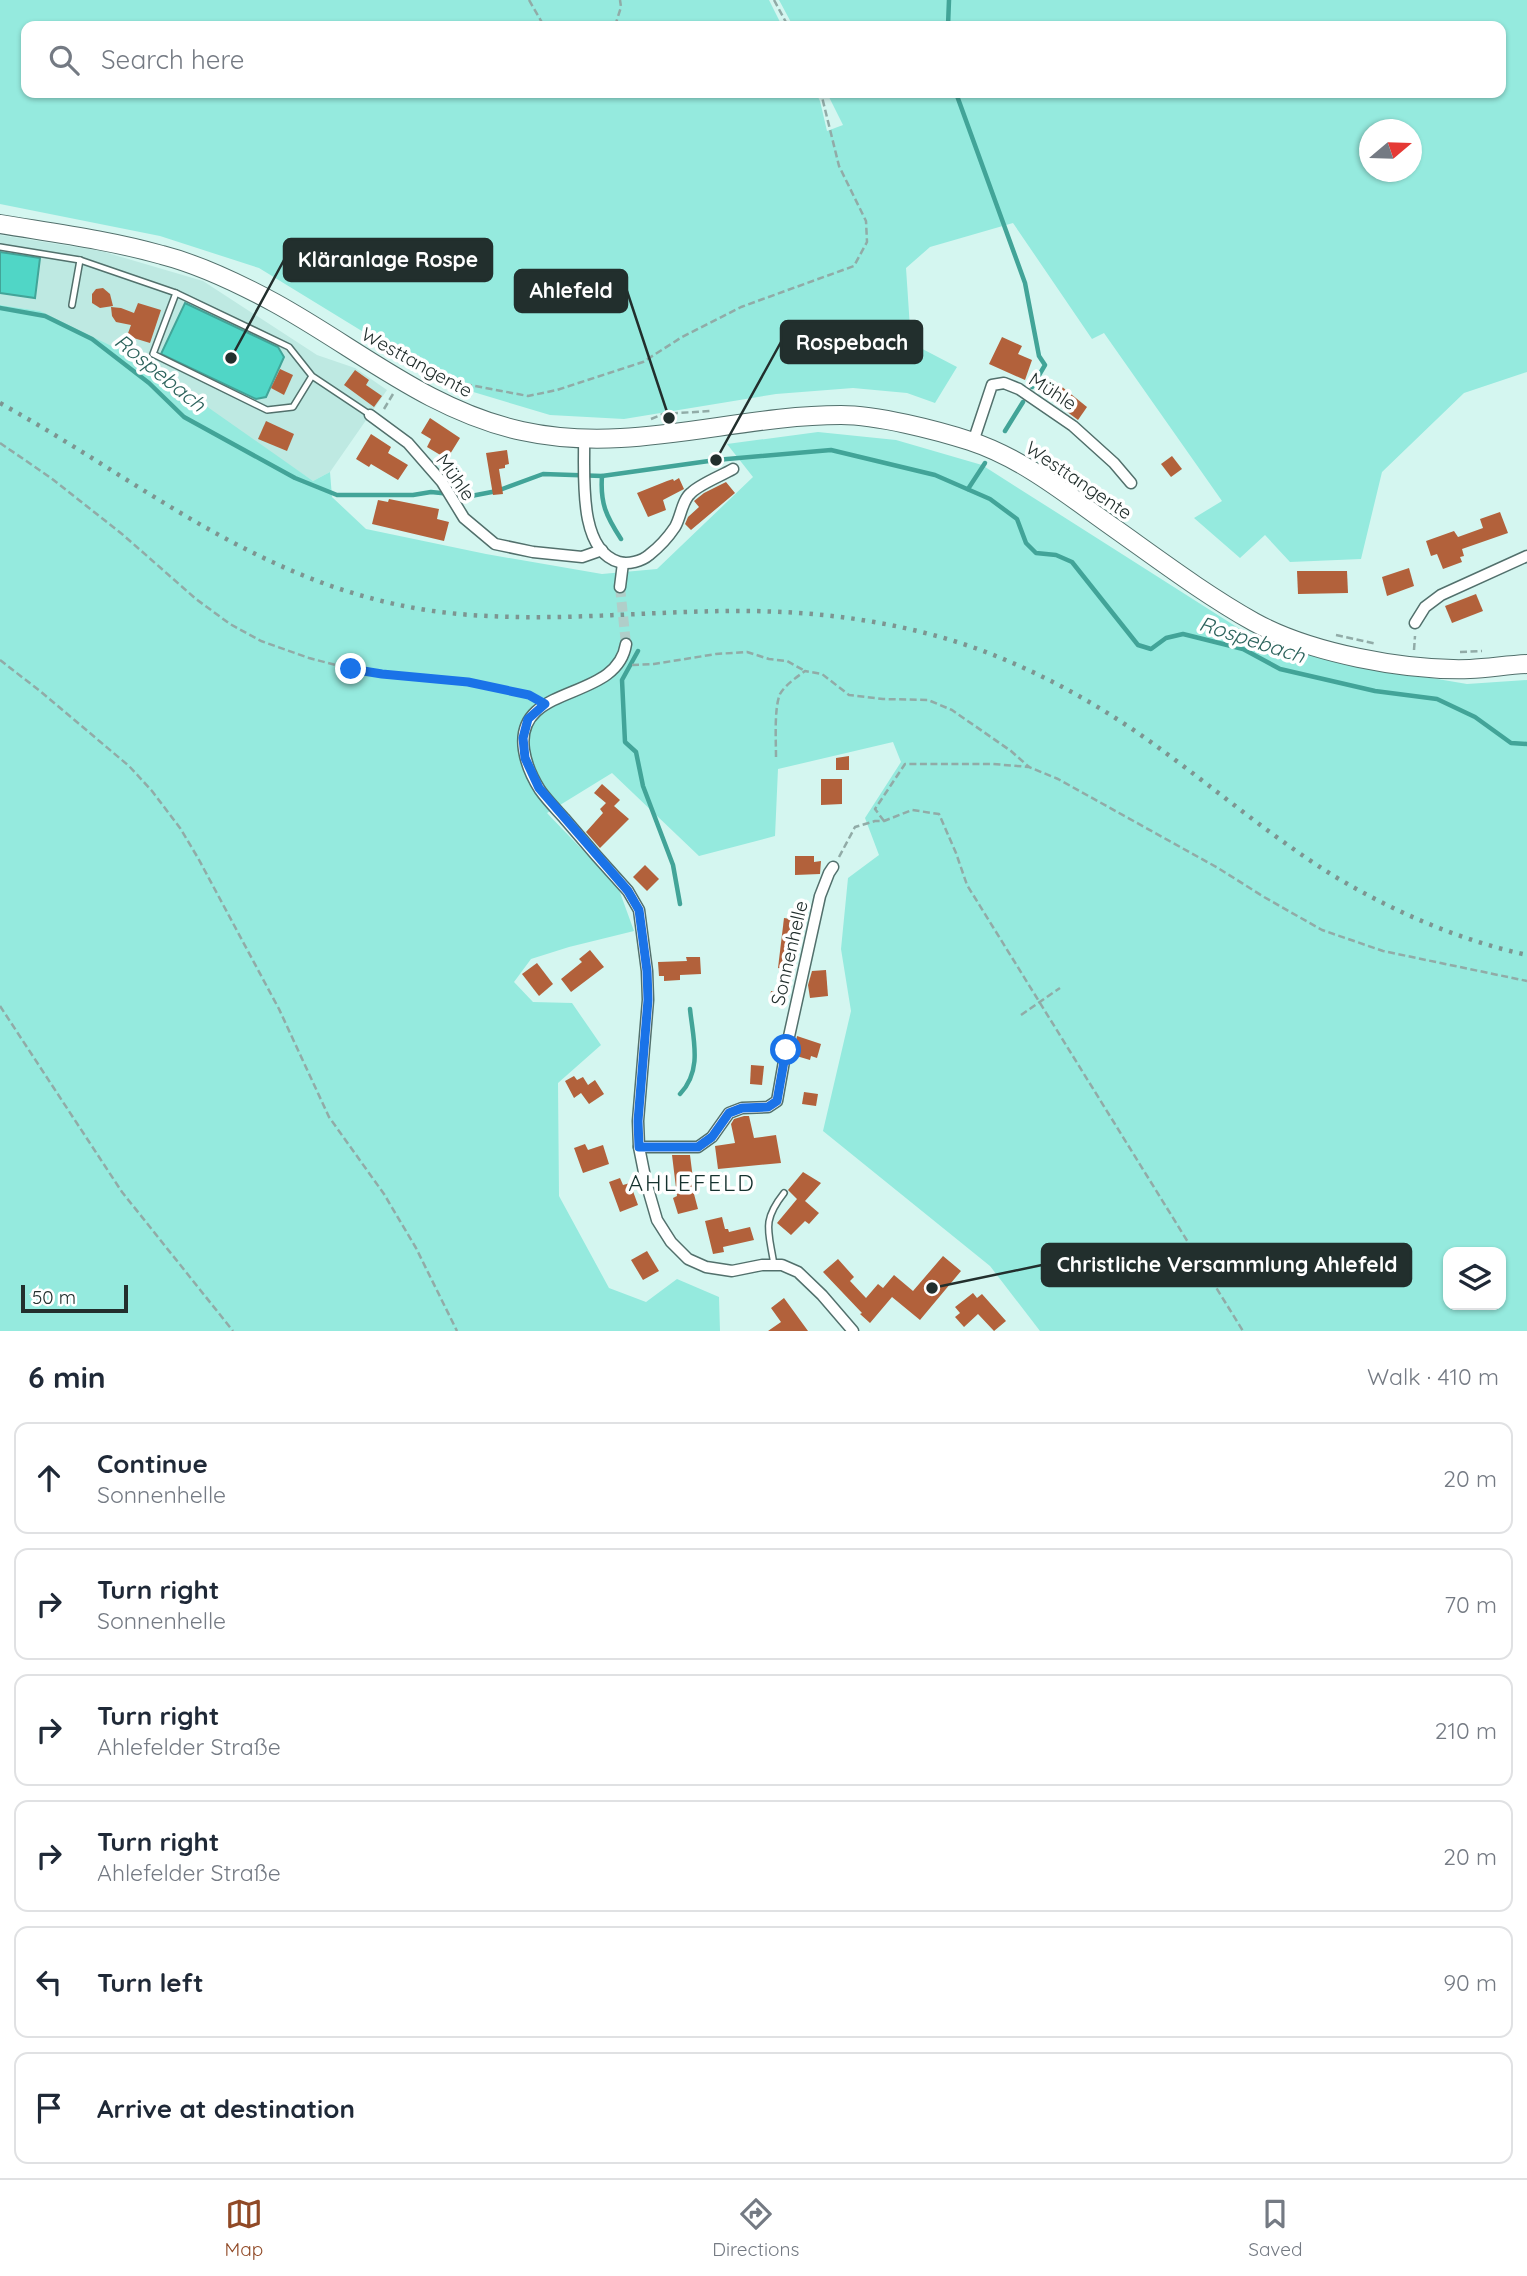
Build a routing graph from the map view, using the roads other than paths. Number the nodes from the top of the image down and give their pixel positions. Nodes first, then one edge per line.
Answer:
1 (0, 224) edge
2 (0, 247) edge
3 (80, 260) junction
4 (176, 293) junction
5 (72, 305) dead end
6 (312, 376) junction
7 (373, 417) joint
8 (584, 439) junction
9 (973, 442) junction
10 (733, 469) dead end
11 (1131, 483) dead end
12 (602, 550) junction
13 (1527, 555) edge
14 (623, 563) junction
15 (620, 587) tunnel mouth
16 (1415, 623) dead end
17 (626, 644) tunnel mouth
18 (1527, 664) edge
19 (833, 867) road end
20 (639, 1147) junction
21 (783, 1193) dead end
22 (774, 1265) junction
23 (853, 1331) edge

1 - 8 main road, Westtangente
2 - 3 lane
3 - 4 lane
3 - 5 lane
4 - 6 lane
4 - 6 lane
6 - 7 lane
7 - 12 street, Mühle
8 - 9 main road, Westtangente
8 - 12 street
9 - 11 street, Mühle
9 - 18 main road, Westtangente
10 - 14 street
12 - 14 street
13 - 16 street
14 - 15 street
17 - 20 street
19 - 20 street, Sonnenhelle
20 - 22 street
21 - 22 lane
22 - 23 street

